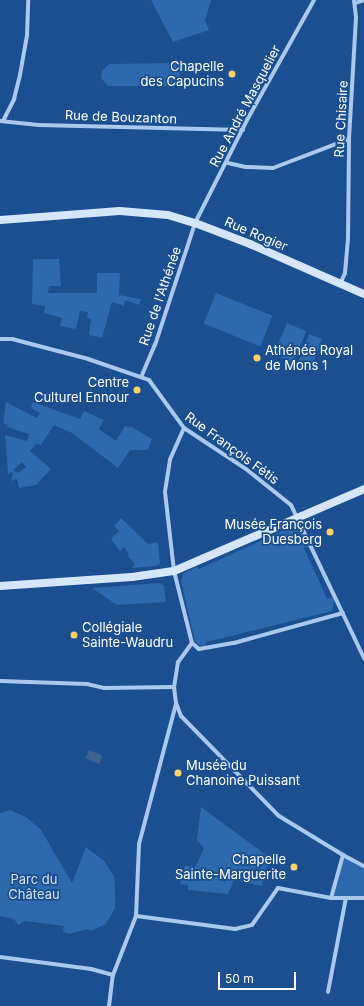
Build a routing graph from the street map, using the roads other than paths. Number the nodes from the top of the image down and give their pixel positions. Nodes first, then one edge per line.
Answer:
1 (28, 0) edge
2 (314, 0) edge
3 (364, 0) edge
4 (354, 1) edge
5 (2, 121) edge
6 (242, 130) junction
7 (349, 139) junction
8 (228, 162) junction
9 (0, 220) edge
10 (195, 223) junction
11 (340, 282) junction
12 (364, 294) edge
13 (0, 339) edge
14 (142, 375) junction
15 (184, 428) junction
16 (364, 489) edge
17 (297, 518) junction
18 (174, 571) junction
19 (0, 586) edge
20 (343, 613) junction
21 (192, 643) junction
22 (364, 658) edge
23 (0, 681) edge
24 (174, 686) junction
25 (176, 703) junction
26 (343, 855) junction
27 (364, 866) edge
28 (331, 898) junction
29 (346, 898) junction
30 (364, 898) edge
31 (136, 916) junction
32 (0, 957) edge
33 (113, 974) junction
34 (328, 992) dead end
35 (109, 1006) edge

1 - 5 street
2 - 6 street, Rue André Masquelier
3 - 4 street
4 - 7 street, Rue Chisaire
5 - 6 street, Rue de Bouzanton
6 - 8 street, Rue André Masquelier
7 - 8 street
7 - 11 street, Rue Chisaire
8 - 10 street, Rue André Masquelier
9 - 10 street, Rue Rogier
10 - 11 street, Rue Rogier
10 - 14 street, Rue de l'Athénée
11 - 12 street, Rue Rogier
13 - 14 street
14 - 15 street, Rue François Fétis
15 - 17 street, Rue François Fétis
15 - 18 street
16 - 17 street
17 - 18 street
17 - 20 street, Rue François Fétis
18 - 19 street
18 - 21 street
20 - 21 street
20 - 22 street, Rue François Fétis
21 - 24 street
23 - 24 street
24 - 25 street
25 - 26 street
25 - 31 street
26 - 27 street
26 - 28 street
28 - 29 street
28 - 31 street
29 - 30 street
29 - 34 street
31 - 33 street
32 - 33 street
33 - 35 street

